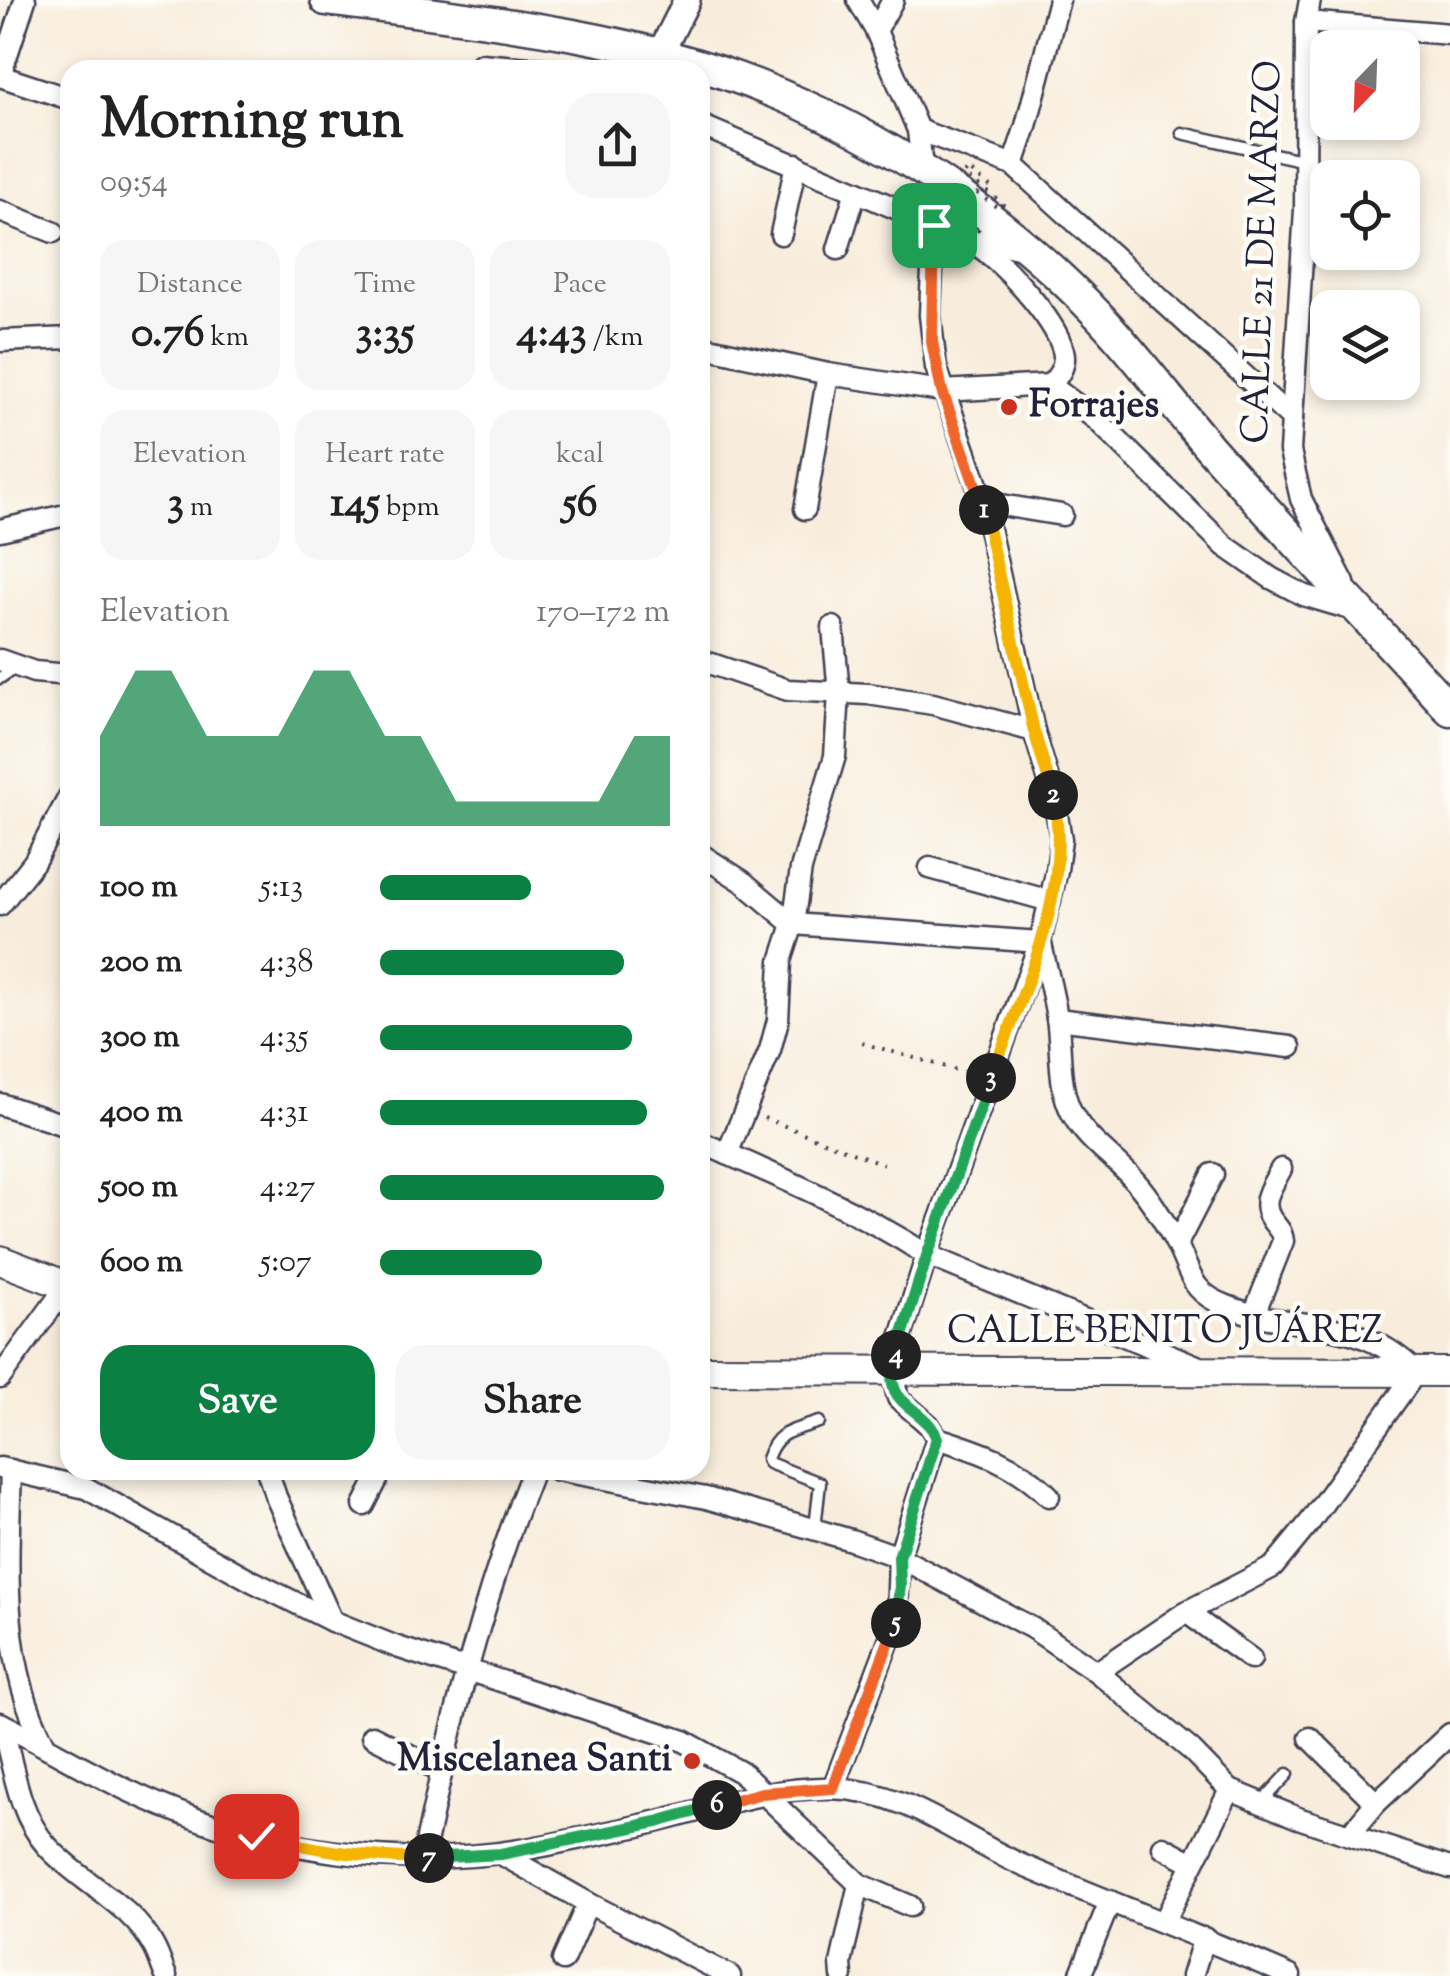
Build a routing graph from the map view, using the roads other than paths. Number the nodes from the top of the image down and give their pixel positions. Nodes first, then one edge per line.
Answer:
1 (25, 0) edge
2 (326, 0) edge
3 (687, 0) edge
4 (858, 0) edge
5 (893, 0) edge
6 (1060, 0) edge
7 (1308, 11) edge
8 (876, 31) junction
9 (1450, 34) edge
10 (660, 54) junction
11 (678, 60) edge
12 (710, 70) edge
13 (0, 76) edge
14 (60, 96) edge
15 (710, 129) edge
16 (918, 130) junction
17 (1182, 133) dead end
18 (1306, 161) junction
19 (796, 164) junction
20 (1012, 165) junction
21 (922, 168) junction
22 (856, 191) junction
23 (0, 211) edge
24 (934, 225) junction
25 (53, 232) dead end
26 (970, 233) junction
27 (781, 234) dead end
28 (838, 248) dead end
29 (1030, 250) junction
30 (60, 338) edge
31 (0, 341) edge
32 (710, 348) edge
33 (828, 374) junction
34 (1050, 385) junction
35 (942, 391) junction
36 (1292, 419) junction
37 (982, 502) junction
38 (805, 509) dead end
39 (1062, 515) dead end
40 (60, 516) edge
41 (0, 530) edge
42 (1358, 611) junction
43 (833, 627) dead end
44 (710, 663) edge
45 (6, 668) edge
46 (60, 674) edge
47 (839, 694) junction
48 (1449, 701) edge
49 (1034, 731) junction
50 (60, 814) edge
51 (710, 861) edge
52 (930, 868) dead end
53 (1050, 900) junction
54 (0, 905) edge
55 (792, 924) junction
56 (1040, 942) junction
57 (1057, 1018) junction
58 (1290, 1047) dead end
59 (0, 1104) edge
60 (60, 1123) edge
61 (710, 1146) edge
62 (727, 1154) junction
63 (1281, 1169) dead end
64 (1213, 1174) dead end
65 (1177, 1244) junction
66 (927, 1256) junction
67 (0, 1260) edge
68 (60, 1284) edge
69 (60, 1298) edge
70 (1254, 1314) junction
71 (710, 1367) edge
72 (891, 1369) junction
73 (1416, 1372) junction
74 (1213, 1373) junction
75 (1450, 1373) edge
76 (0, 1378) edge
77 (819, 1422) dead end
78 (937, 1438) junction
79 (5, 1469) edge
80 (60, 1476) edge
81 (91, 1480) edge
82 (271, 1480) edge
83 (377, 1480) edge
84 (529, 1480) edge
85 (610, 1480) edge
86 (1049, 1496) dead end
87 (364, 1505) dead end
88 (814, 1529) junction
89 (899, 1557) junction
90 (1186, 1612) junction
91 (332, 1621) junction
92 (1251, 1659) dead end
93 (466, 1670) junction
94 (1097, 1672) junction
95 (1, 1723) edge
96 (1450, 1734) edge
97 (372, 1736) dead end
98 (1310, 1738) dead end
99 (45, 1745) junction
100 (440, 1771) junction
101 (1288, 1774) dead end
102 (833, 1788) junction
103 (1230, 1790) junction
104 (762, 1793) junction
105 (1262, 1803) junction
106 (1376, 1803) junction
107 (1351, 1833) junction
108 (1163, 1846) dead end
109 (501, 1854) junction
110 (423, 1858) junction
111 (1192, 1862) junction
112 (1450, 1868) edge
113 (860, 1884) junction
114 (1110, 1901) junction
115 (588, 1903) junction
116 (910, 1906) dead end
117 (1164, 1922) junction
118 (1204, 1938) junction
119 (563, 1960) dead end
120 (166, 1976) edge
121 (730, 1976) edge
122 (842, 1976) edge
123 (1080, 1976) edge
124 (1192, 1976) edge
125 (1290, 1976) edge

1 - 13 street
2 - 10 main road
3 - 10 street
4 - 8 street
5 - 8 street
6 - 20 street
7 - 9 street
7 - 18 street, CALLE 21 DE MARZO
8 - 16 street
10 - 11 main road
12 - 21 main road
13 - 14 street
15 - 19 street
16 - 20 street
16 - 21 street
17 - 18 lane
18 - 36 street, CALLE 21 DE MARZO
19 - 22 street
19 - 27 street
20 - 36 street
21 - 29 main road
22 - 24 street
22 - 28 street
23 - 25 street
24 - 26 street
24 - 35 street
26 - 29 street
26 - 34 street
29 - 42 main road
30 - 31 street
32 - 33 street
33 - 35 street
33 - 38 street
34 - 35 street
34 - 42 street
35 - 37 street
36 - 42 street, CALLE 21 DE MARZO
37 - 39 street
37 - 49 street
40 - 41 street
42 - 48 main road
43 - 47 street
44 - 47 street
45 - 46 street
47 - 49 street
47 - 55 street
49 - 53 street
50 - 54 street
51 - 55 street
52 - 53 street
53 - 56 street
55 - 56 street
55 - 62 street
56 - 57 street
56 - 66 street
57 - 58 street
57 - 65 street
59 - 60 street
61 - 62 street
62 - 66 street
63 - 70 street
64 - 65 street
65 - 70 street
66 - 72 street
66 - 74 street
67 - 68 main road
69 - 76 street
70 - 73 street
71 - 72 main road, CALLE BENITO JUÁREZ
72 - 74 main road, CALLE BENITO JUÁREZ
72 - 78 street
73 - 74 main road, CALLE BENITO JUÁREZ
73 - 75 main road, CALLE BENITO JUÁREZ
73 - 90 street
77 - 88 lane
78 - 86 street
78 - 89 street
79 - 80 street
79 - 99 street
81 - 91 street
82 - 91 street
83 - 87 street
84 - 93 street
85 - 88 street
88 - 89 street
89 - 94 street
89 - 102 street
90 - 92 street
90 - 94 street
91 - 93 street
93 - 100 street
93 - 104 street
94 - 103 street
95 - 99 street
95 - 120 street
96 - 106 street
97 - 100 street
98 - 106 street
99 - 110 street
100 - 110 street
101 - 105 lane
102 - 104 street
102 - 114 street
103 - 105 street
103 - 111 street
104 - 109 street
104 - 113 street
105 - 107 street
106 - 107 street
107 - 112 street
108 - 111 street
109 - 110 street
109 - 115 street
111 - 117 street
113 - 116 street
113 - 122 street
114 - 117 street
114 - 123 street
115 - 119 street
115 - 121 street
117 - 118 street
118 - 124 street
118 - 125 street

